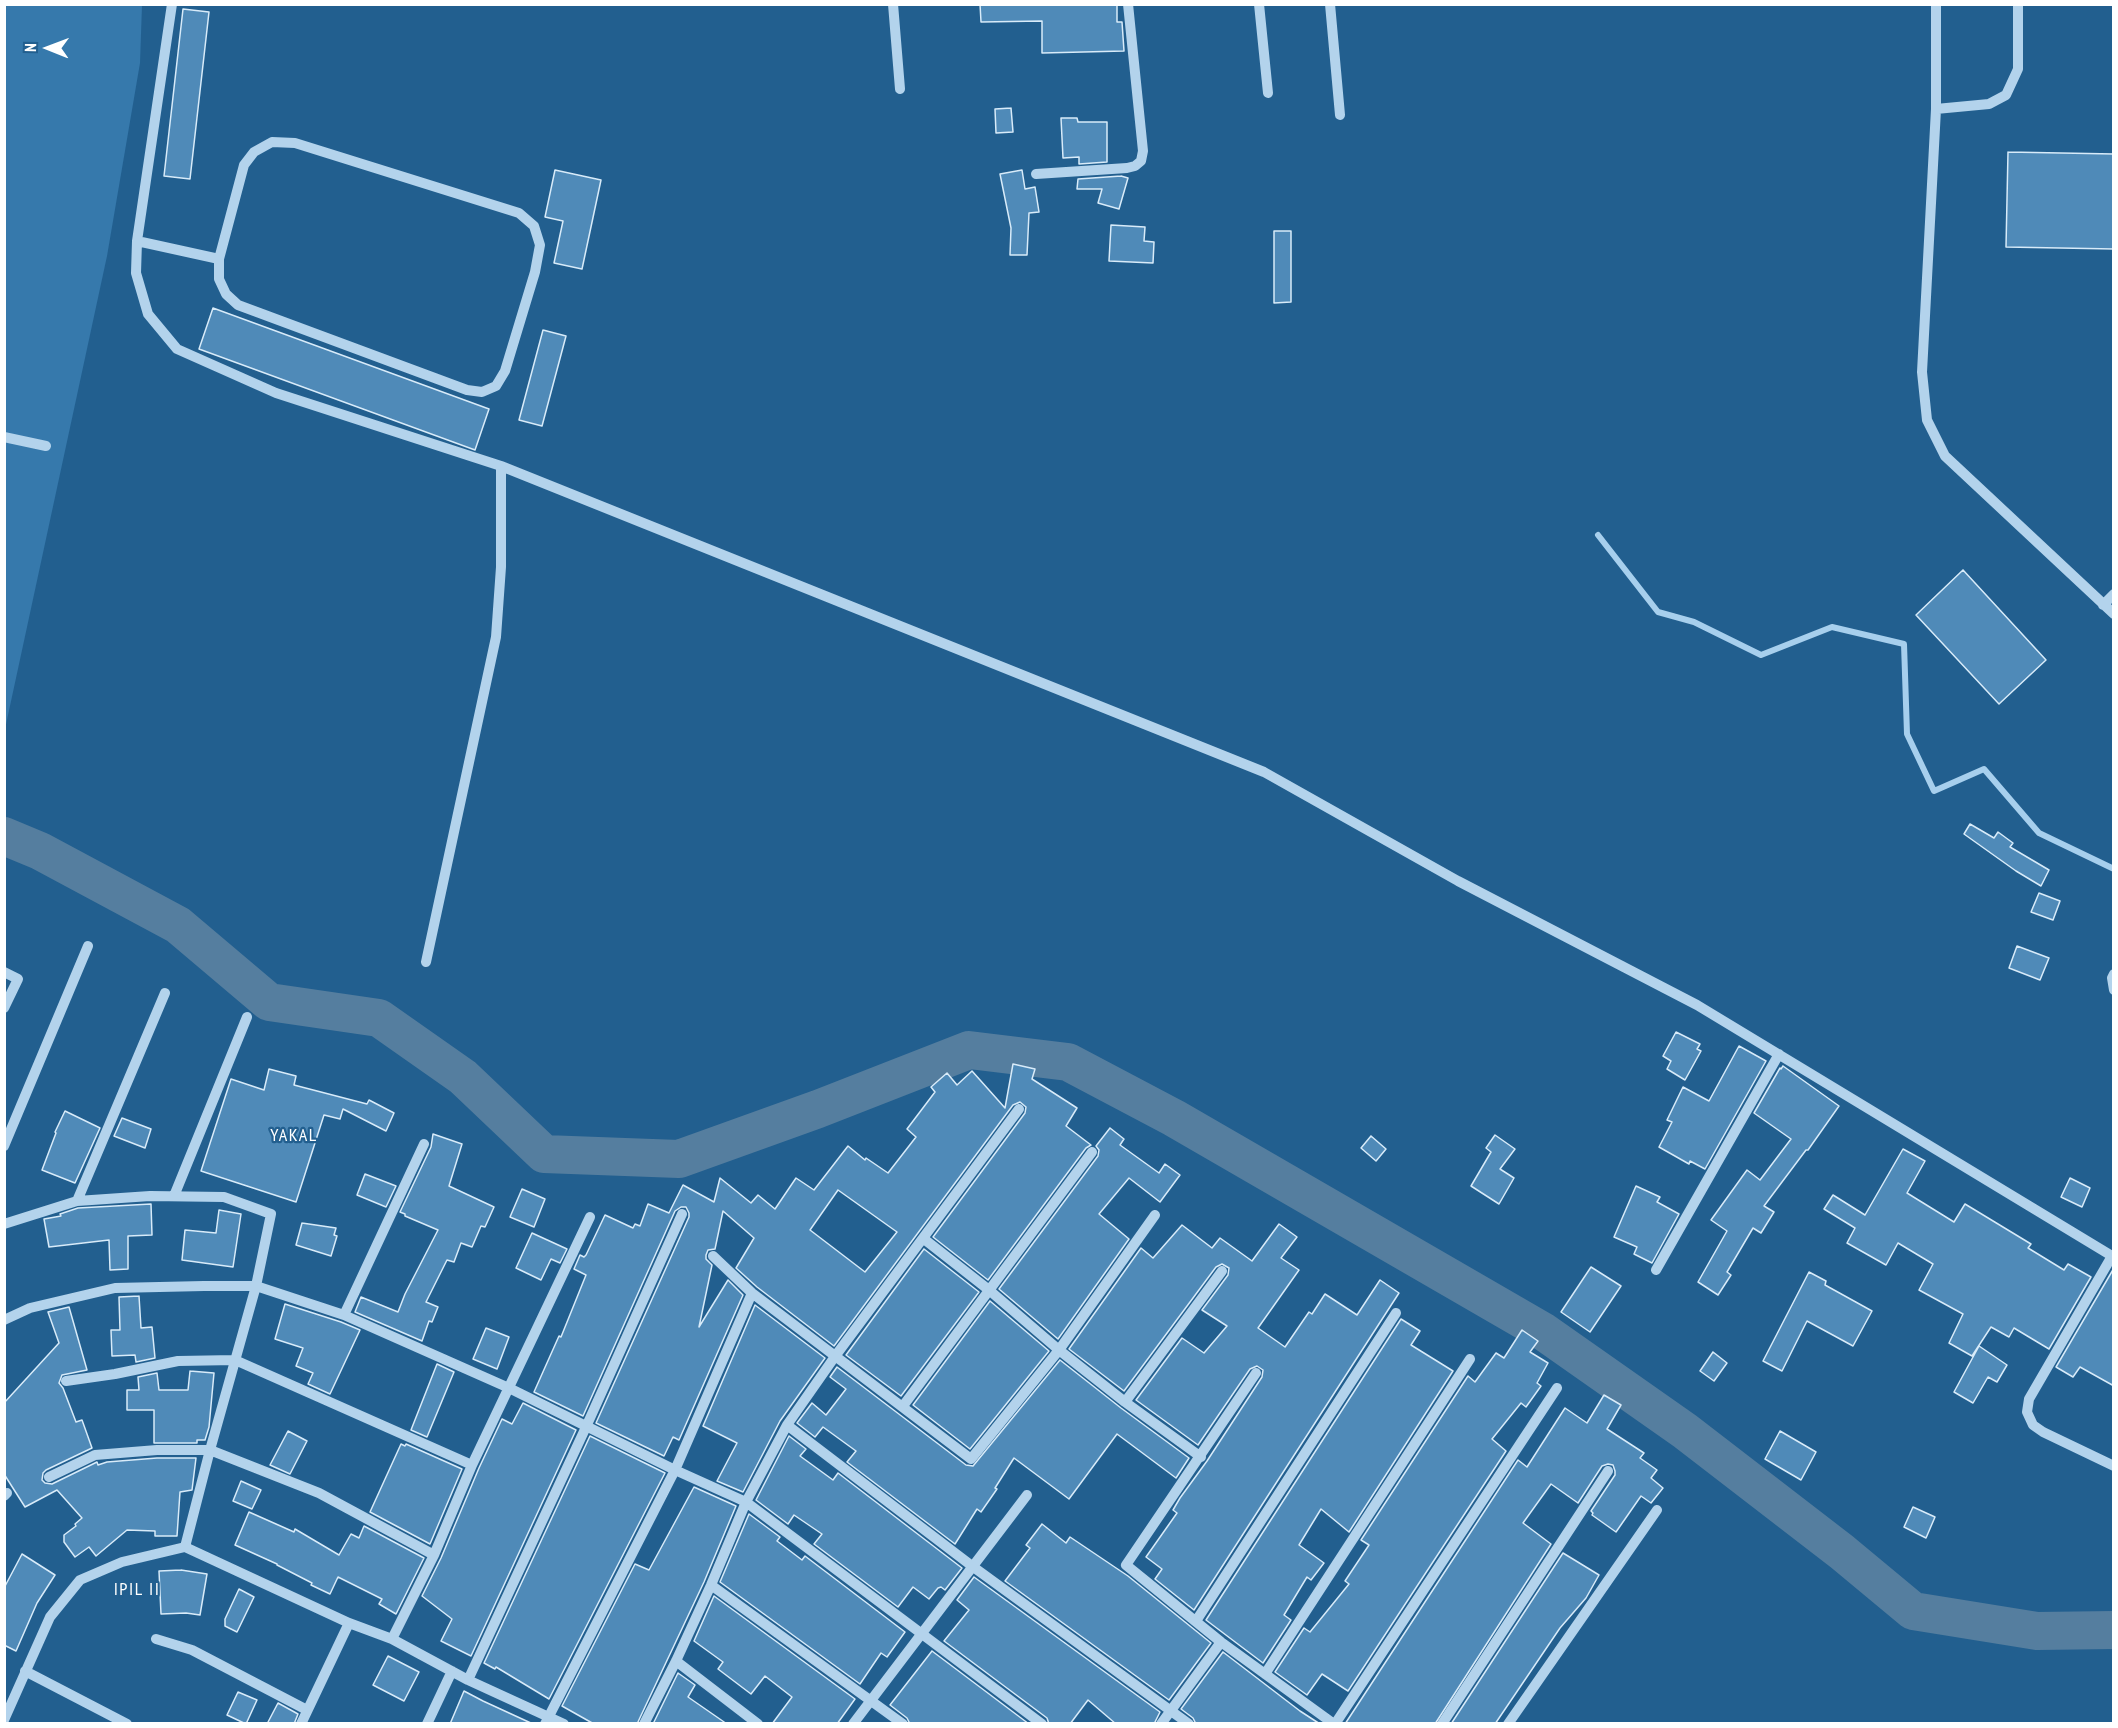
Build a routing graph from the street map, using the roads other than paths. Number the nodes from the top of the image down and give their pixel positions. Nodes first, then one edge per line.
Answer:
1 (172, 4) edge
2 (893, 4) edge
3 (1128, 4) edge
4 (1259, 4) edge
5 (1330, 4) edge
6 (1936, 4) edge
7 (2018, 4) edge
8 (900, 89) dead end
9 (1268, 93) dead end
10 (1936, 109) junction
11 (1340, 115) dead end
12 (1036, 174) dead end
13 (137, 241) junction
14 (219, 259) junction
15 (4, 437) edge
16 (46, 446) dead end
17 (501, 466) junction
18 (2114, 594) edge
19 (2103, 605) junction
20 (2114, 614) edge
21 (88, 946) dead end
22 (426, 962) dead end
23 (4, 972) edge
24 (2114, 974) edge
25 (2114, 990) edge
26 (165, 993) dead end
27 (4, 1008) edge
28 (247, 1017) dead end
29 (1779, 1054) junction
30 (1019, 1109) dead end
31 (424, 1144) dead end
32 (4, 1146) edge
33 (1092, 1152) dead end
34 (174, 1196) junction
35 (77, 1201) junction
36 (682, 1214) dead end
37 (1155, 1215) dead end
38 (590, 1217) dead end
39 (4, 1224) edge
40 (924, 1239) junction
41 (712, 1256) dead end
42 (2113, 1256) edge
43 (1656, 1270) dead end
44 (1222, 1271) dead end
45 (256, 1286) junction
46 (990, 1290) junction
47 (752, 1293) junction
48 (1396, 1312) dead end
49 (344, 1315) junction
50 (4, 1320) edge
51 (1059, 1350) junction
52 (836, 1356) junction
53 (1470, 1359) dead end
54 (235, 1360) junction
55 (1256, 1373) dead end
56 (66, 1381) dead end
57 (1557, 1388) dead end
58 (509, 1389) junction
59 (1125, 1402) junction
60 (903, 1406) junction
61 (787, 1425) junction
62 (586, 1427) junction
63 (210, 1450) junction
64 (1201, 1457) junction
65 (472, 1465) junction
66 (2114, 1466) edge
67 (675, 1470) junction
68 (1608, 1471) dead end
69 (49, 1477) dead end
70 (1027, 1495) dead end
71 (746, 1502) junction
72 (1657, 1510) dead end
73 (185, 1547) junction
74 (434, 1555) junction
75 (972, 1566) junction
76 (711, 1585) junction
77 (1196, 1621) junction
78 (348, 1623) junction
79 (921, 1633) junction
80 (156, 1639) dead end
81 (392, 1640) junction
82 (1221, 1642) junction
83 (676, 1661) junction
84 (25, 1671) junction
85 (452, 1671) junction
86 (1265, 1674) junction
87 (468, 1680) junction
88 (869, 1700) junction
89 (307, 1710) junction
90 (1171, 1710) junction
91 (547, 1719) edge
92 (4, 1720) edge
93 (127, 1724) edge
94 (301, 1724) edge
95 (427, 1724) edge
96 (564, 1724) edge
97 (644, 1724) edge
98 (758, 1724) edge
99 (853, 1724) edge
100 (903, 1724) edge
101 (1042, 1724) edge
102 (1161, 1724) edge
103 (1189, 1724) edge
104 (1335, 1724) edge
105 (1442, 1724) edge
106 (1508, 1724) edge

1 - 13 street
2 - 8 street
3 - 12 street
4 - 9 street
5 - 11 street
6 - 10 street
7 - 10 street
10 - 19 street
13 - 14 street
13 - 17 street
14 - 14 street
15 - 16 street
17 - 22 street
17 - 29 street
18 - 19 street
19 - 20 street
21 - 32 street
23 - 27 street
24 - 25 street
26 - 35 street
28 - 34 street
29 - 42 street
29 - 43 street
30 - 40 street
31 - 49 street
33 - 46 street
34 - 35 street
34 - 45 street
35 - 39 street
36 - 62 street
37 - 51 street
38 - 58 street
40 - 46 street
40 - 52 street
41 - 47 street
42 - 66 street
44 - 59 street
45 - 49 street
45 - 50 street
45 - 54 street
46 - 51 street
46 - 60 street
47 - 52 street
47 - 67 street
48 - 77 street
49 - 58 street
51 - 59 street
51 - 60 street
52 - 60 street
52 - 61 street
53 - 86 street
54 - 56 street
54 - 63 street
54 - 65 street
55 - 64 street
57 - 104 street
58 - 62 street
58 - 65 street
59 - 64 street
61 - 71 street
61 - 75 street
62 - 67 street
62 - 87 street
63 - 69 street
63 - 73 street
63 - 74 street
64 - 77 street
65 - 74 street
67 - 71 street
67 - 91 street
68 - 105 street
70 - 75 street
71 - 76 street
71 - 79 street
72 - 106 street
73 - 78 street
73 - 84 street
74 - 81 street
75 - 79 street
75 - 90 street
76 - 83 street
76 - 88 street
77 - 82 street
78 - 81 street
78 - 89 street
79 - 88 street
79 - 101 street
80 - 89 street
81 - 85 street
82 - 86 street
82 - 90 street
83 - 97 street
83 - 98 street
84 - 92 street
84 - 93 street
85 - 87 street
85 - 95 street
86 - 104 street
87 - 91 street
88 - 99 street
88 - 100 street
89 - 94 street
90 - 102 street
90 - 103 street
91 - 96 street

